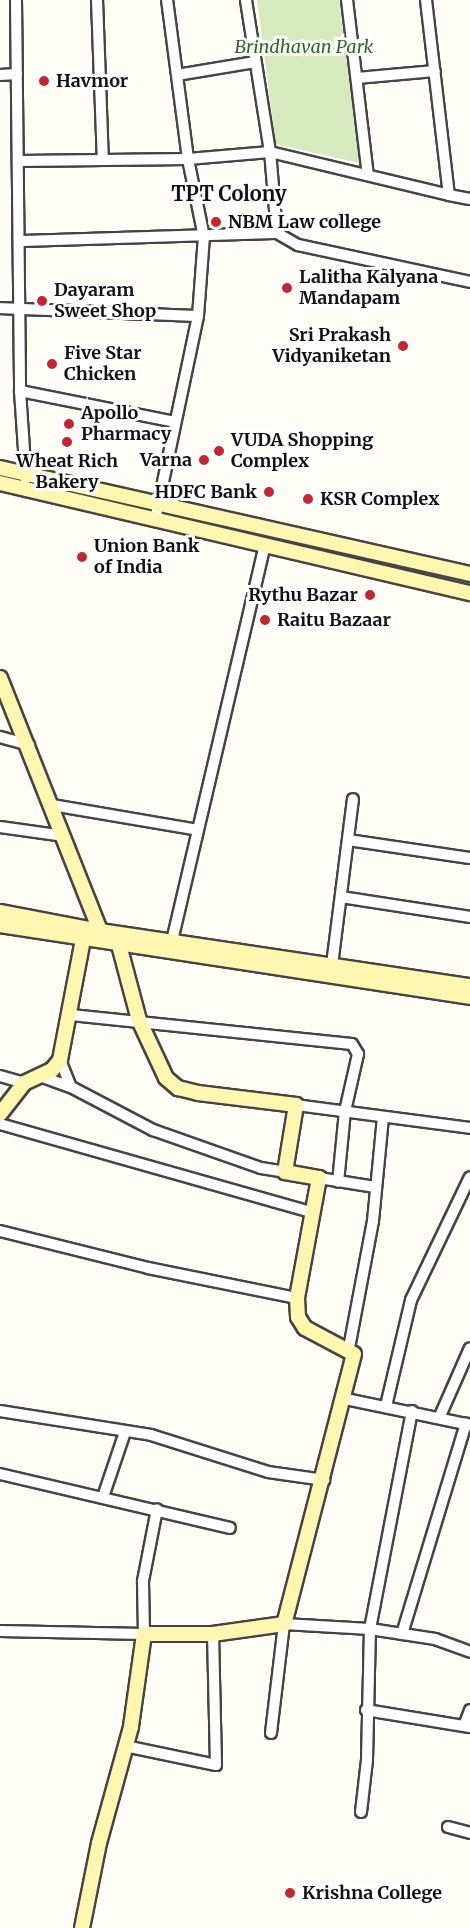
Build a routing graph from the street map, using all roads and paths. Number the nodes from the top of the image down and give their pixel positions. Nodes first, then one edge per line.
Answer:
1 (16, 0) edge
2 (96, 0) edge
3 (167, 0) edge
4 (246, 0) edge
5 (347, 0) edge
6 (426, 0) edge
7 (255, 62) junction
8 (435, 71) junction
9 (17, 74) junction
10 (0, 75) edge
11 (177, 75) junction
12 (357, 78) junction
13 (270, 152) junction
14 (188, 159) junction
15 (103, 160) junction
16 (20, 161) junction
17 (368, 175) junction
18 (449, 195) junction
19 (470, 200) edge
20 (277, 233) junction
21 (204, 237) junction
22 (20, 241) junction
23 (470, 282) edge
24 (0, 308) edge
25 (21, 309) junction
26 (198, 316) junction
27 (20, 391) junction
28 (176, 422) junction
29 (0, 468) edge
30 (27, 474) junction
31 (0, 483) edge
32 (24, 489) junction
33 (158, 506) junction
34 (155, 520) junction
35 (265, 544) junction
36 (470, 574) edge
37 (470, 592) edge
38 (0, 678) edge
39 (0, 737) edge
40 (29, 745) junction
41 (353, 799) dead end
42 (52, 805) junction
43 (0, 826) edge
44 (198, 830) junction
45 (64, 836) junction
46 (348, 840) junction
47 (470, 858) edge
48 (340, 897) junction
49 (0, 912) edge
50 (470, 917) edge
51 (0, 925) edge
52 (100, 931) junction
53 (83, 939) junction
54 (172, 941) junction
55 (119, 945) junction
56 (332, 965) junction
57 (470, 986) edge
58 (470, 997) edge
59 (71, 1015) junction
60 (139, 1020) junction
61 (60, 1060) junction
62 (0, 1076) edge
63 (40, 1076) junction
64 (24, 1083) junction
65 (71, 1087) junction
66 (296, 1105) junction
67 (345, 1111) junction
68 (0, 1114) edge
69 (383, 1117) junction
70 (0, 1124) edge
71 (470, 1128) edge
72 (285, 1172) junction
73 (470, 1178) edge
74 (319, 1179) junction
75 (338, 1182) junction
76 (375, 1187) junction
77 (312, 1212) junction
78 (0, 1231) edge
79 (297, 1298) junction
80 (349, 1348) junction
81 (470, 1348) edge
82 (341, 1398) junction
83 (386, 1406) junction
84 (0, 1411) edge
85 (412, 1411) junction
86 (440, 1416) junction
87 (468, 1424) edge
88 (125, 1432) junction
89 (0, 1474) edge
90 (324, 1480) junction
91 (103, 1497) junction
92 (157, 1509) junction
93 (230, 1528) dead end
94 (284, 1624) junction
95 (370, 1629) junction
96 (0, 1631) edge
97 (144, 1634) junction
98 (213, 1634) junction
99 (402, 1634) junction
100 (470, 1652) edge
101 (366, 1710) junction
102 (470, 1710) edge
103 (467, 1727) edge
104 (271, 1733) dead end
105 (125, 1746) junction
106 (361, 1812) dead end
107 (448, 1827) dead end
108 (470, 1833) edge
109 (82, 1928) edge

1 - 9 street
2 - 15 street
3 - 11 street
4 - 7 street
5 - 12 street
6 - 8 street
7 - 11 street
7 - 13 street
8 - 12 street
8 - 18 street
9 - 10 street
9 - 16 street
11 - 14 street
12 - 17 street
13 - 14 street
13 - 17 street
13 - 20 street
14 - 15 street
14 - 21 street
15 - 16 street
16 - 22 street
17 - 18 street
18 - 19 street
20 - 21 street
20 - 23 street
21 - 22 street
21 - 26 street
22 - 25 street
24 - 25 street
25 - 26 street
25 - 27 street
26 - 28 street
27 - 28 street
27 - 30 street
28 - 33 street
29 - 30 street
30 - 32 street
30 - 33 street
31 - 32 street
32 - 34 street
33 - 34 street
33 - 36 street
34 - 35 street
35 - 37 street
35 - 44 street
38 - 40 street
39 - 40 street
40 - 42 street
41 - 46 street
42 - 44 street
42 - 45 street
43 - 45 street
44 - 54 street
45 - 52 street
46 - 47 street
46 - 48 street
48 - 50 street
48 - 56 street
49 - 52 street
51 - 53 street
52 - 54 street
52 - 55 street
53 - 55 street
53 - 59 street
54 - 56 street
55 - 58 street
55 - 60 street
56 - 57 street
59 - 60 street
59 - 61 street
60 - 66 street
60 - 67 street
61 - 63 street
61 - 65 street
62 - 64 street
63 - 64 street
63 - 65 street
64 - 68 street
65 - 72 street
66 - 67 street
66 - 72 street
67 - 69 street
67 - 75 street
69 - 71 street
69 - 76 street
70 - 77 street
72 - 74 street
73 - 83 street
74 - 75 street
74 - 77 street
75 - 76 street
76 - 80 street
77 - 79 street
78 - 79 street
79 - 80 street
80 - 82 street
81 - 86 street
82 - 83 street
82 - 90 street
83 - 85 street
84 - 88 street
85 - 86 street
85 - 95 street
86 - 87 street
87 - 99 street
88 - 90 street
88 - 91 street
89 - 91 street
90 - 94 street
91 - 92 street
92 - 93 street
92 - 97 street
94 - 95 street
94 - 98 street
94 - 104 street
95 - 99 street
95 - 101 street
96 - 97 street
97 - 98 street
97 - 105 street
98 - 105 street
99 - 100 street
101 - 103 street
101 - 106 street
102 - 103 street
105 - 109 street
107 - 108 street

